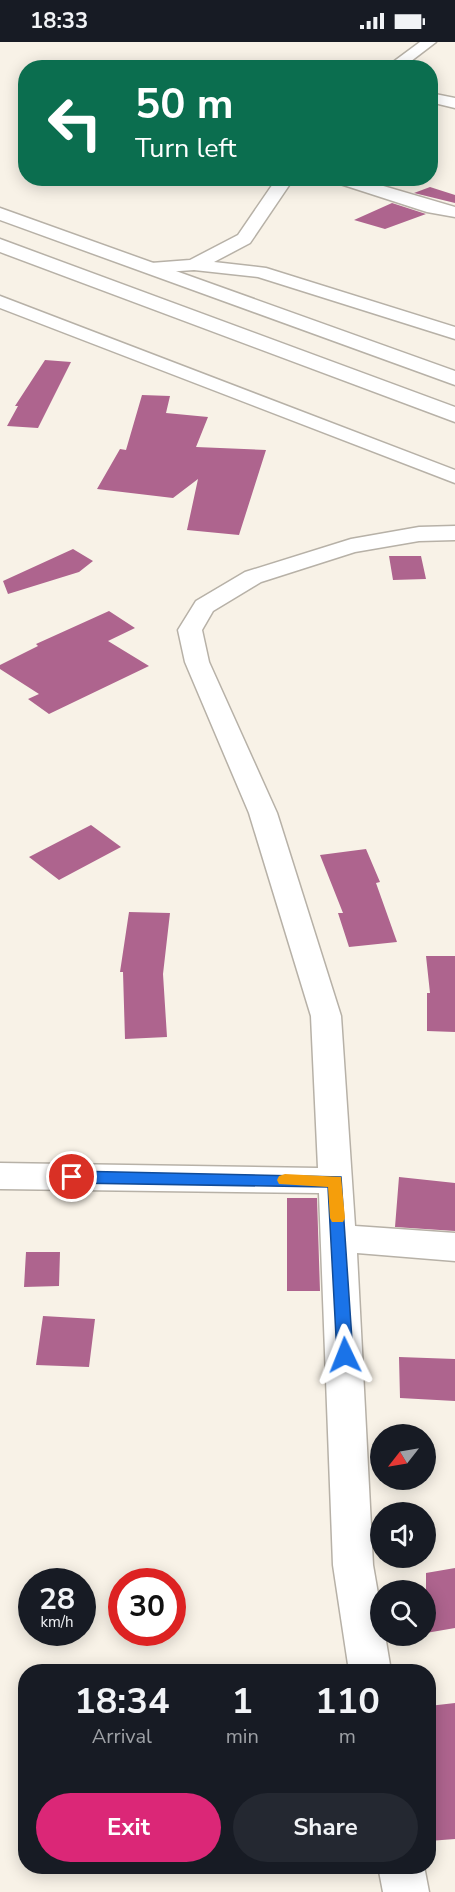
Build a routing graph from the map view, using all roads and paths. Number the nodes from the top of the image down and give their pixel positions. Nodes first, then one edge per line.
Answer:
1 (429, 42) edge
2 (404, 60) edge
3 (438, 99) edge
4 (455, 103) edge
5 (280, 186) edge
6 (363, 186) edge
7 (455, 212) edge
8 (0, 214) edge
9 (0, 245) edge
10 (194, 265) junction
11 (151, 268) junction
12 (0, 302) edge
13 (455, 333) edge
14 (455, 378) edge
15 (455, 415) edge
16 (455, 477) edge
17 (455, 533) edge
18 (0, 1176) edge
19 (336, 1181) junction
20 (339, 1238) junction
21 (455, 1247) edge
22 (369, 1664) edge
23 (403, 1874) edge
24 (406, 1892) edge

1 - 2 street
3 - 4 street
5 - 10 street
6 - 7 street
8 - 11 highway
9 - 15 highway
10 - 11 street
10 - 13 street
11 - 14 highway
12 - 16 street
17 - 19 street
18 - 19 street
19 - 20 street
20 - 21 street
20 - 22 street
23 - 24 street

